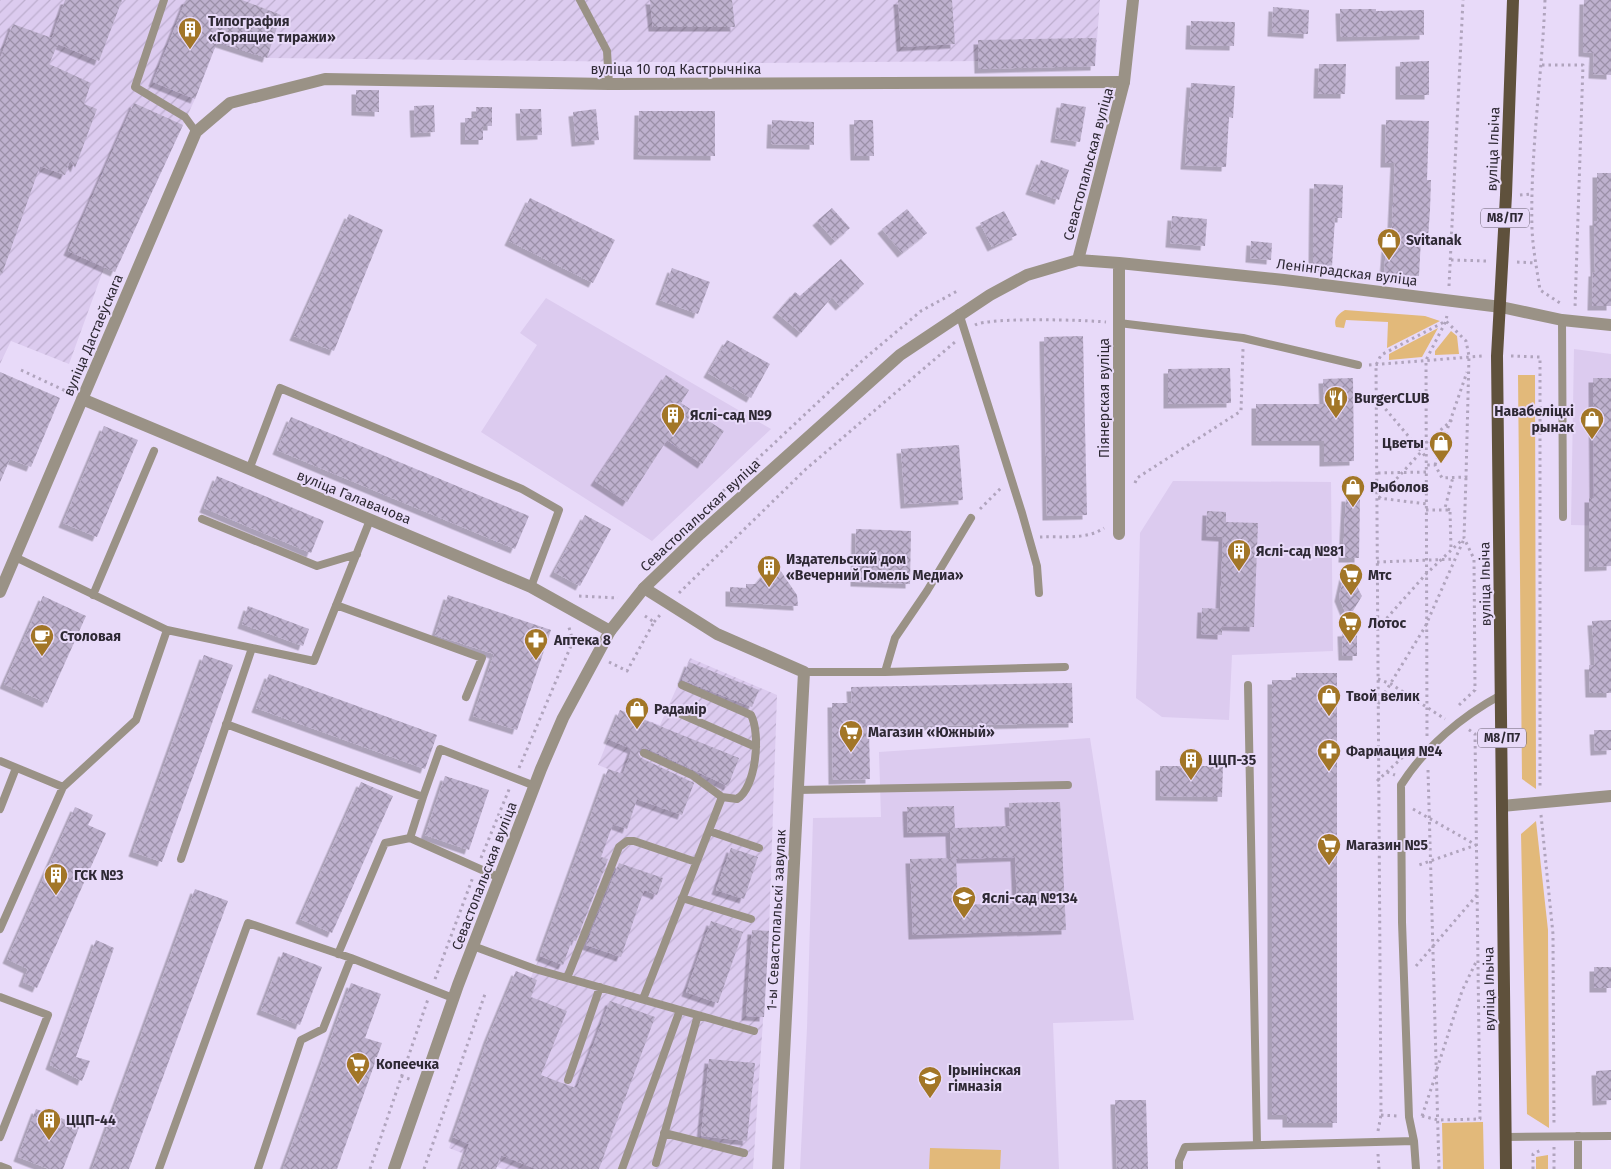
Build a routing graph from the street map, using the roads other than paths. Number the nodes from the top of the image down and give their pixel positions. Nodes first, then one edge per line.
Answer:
1 (164, 0) edge
2 (580, 0) edge
3 (1133, 0) edge
4 (1513, 0) edge
5 (1124, 82) junction
6 (609, 84) junction
7 (230, 103) joint
8 (196, 132) junction
9 (1078, 260) junction
10 (1119, 262) junction
11 (1501, 307) junction
12 (959, 313) junction
13 (1565, 314) junction
14 (1119, 323) junction
15 (1611, 325) edge
16 (1358, 365) road end
17 (82, 399) junction
18 (154, 451) dead end
19 (249, 470) junction
20 (1563, 517) dead end
21 (971, 518) road end
22 (202, 519) dead end
23 (370, 520) junction
24 (1119, 534) dead end
25 (357, 554) junction
26 (15, 557) junction
27 (532, 587) junction
28 (644, 588) junction
29 (0, 592) edge
30 (1039, 593) dead end
31 (93, 595) junction
32 (336, 605) junction
33 (167, 630) junction
34 (610, 631) junction
35 (252, 648) junction
36 (1065, 667) dead end
37 (804, 672) junction
38 (885, 672) junction
39 (682, 685) dead end
40 (1248, 685) dead end
41 (1501, 695) junction
42 (466, 697) dead end
43 (674, 711) dead end
44 (226, 724) junction
45 (756, 747) junction
46 (644, 754) dead end
47 (0, 761) edge
48 (16, 768) junction
49 (1068, 785) dead end
50 (535, 786) junction
51 (63, 787) junction
52 (797, 790) junction
53 (1611, 796) edge
54 (423, 797) junction
55 (722, 797) junction
56 (1502, 806) junction
57 (0, 808) edge
58 (709, 831) junction
59 (410, 838) junction
60 (759, 848) dead end
61 (181, 859) dead end
62 (696, 862) junction
63 (498, 877) junction
64 (682, 898) junction
65 (751, 919) dead end
66 (0, 929) edge
67 (472, 946) junction
68 (338, 954) junction
69 (351, 958) junction
70 (568, 978) junction
71 (600, 987) junction
72 (0, 997) edge
73 (454, 998) junction
74 (643, 999) junction
75 (680, 1010) junction
76 (698, 1015) junction
77 (754, 1031) dead end
78 (568, 1080) dead end
79 (664, 1133) junction
80 (1578, 1136) junction
81 (1611, 1136) edge
82 (1506, 1137) junction
83 (0, 1138) edge
84 (1414, 1141) junction
85 (1257, 1144) junction
86 (744, 1153) dead end
87 (656, 1163) dead end
88 (0, 1166) edge
89 (8, 1169) edge
90 (160, 1169) edge
91 (258, 1169) edge
92 (394, 1169) edge
93 (622, 1169) edge
94 (778, 1169) edge
95 (1179, 1169) edge
96 (1416, 1169) edge
97 (1506, 1169) edge
98 (1578, 1169) edge

1 - 8 lane
2 - 6 lane
3 - 5 street, Севастопальская вуліца
4 - 11 main road, вуліца Ільіча / М8/П7
5 - 6 street, вуліца 10 год Кастрычніка
5 - 9 street, Севастопальская вуліца
6 - 7 street, вуліца 10 год Кастрычніка
7 - 8 street, вуліца Дастаеўскага
8 - 17 street, вуліца Дастаеўскага
9 - 10 street, Ленінградская вуліца
9 - 12 street, Севастопальская вуліца
10 - 11 street, Ленінградская вуліца
10 - 14 street, Піянерская вуліца
11 - 13 street, Ленінградская вуліца
11 - 41 main road, вуліца Ільіча / М8/П7
12 - 28 street, Севастопальская вуліца
12 - 30 lane
13 - 15 street, Ленінградская вуліца
13 - 20 lane
14 - 16 lane
14 - 24 street, Піянерская вуліца
17 - 19 street, вуліца Галавачова
17 - 26 street, вуліца Дастаеўскага
18 - 31 lane
19 - 23 street, вуліца Галавачова
19 - 27 lane
21 - 38 lane
22 - 25 lane
23 - 25 lane
23 - 27 street, вуліца Галавачова
25 - 32 lane
26 - 29 street, вуліца Дастаеўскага
26 - 31 lane
27 - 34 street, вуліца Галавачова
28 - 34 street, Севастопальская вуліца
28 - 37 street
31 - 33 lane
32 - 35 lane
32 - 42 lane
33 - 35 lane
33 - 51 lane
34 - 50 street, Севастопальская вуліца
35 - 44 lane
36 - 38 lane
37 - 38 lane
37 - 52 street, 1-ы Севастопальскі завулак
39 - 45 lane
40 - 85 lane
41 - 56 main road, вуліца Ільіча / М8/П7
41 - 84 lane
43 - 45 lane
44 - 54 lane
44 - 61 lane
45 - 55 lane
46 - 55 lane
47 - 48 lane
48 - 51 lane
48 - 57 lane
49 - 52 lane
50 - 54 lane
50 - 63 street, Севастопальская вуліца
51 - 66 lane
52 - 94 street, 1-ы Севастопальскі завулак
53 - 56 street
54 - 59 lane
55 - 58 lane
56 - 82 main road, вуліца Ільіча / М8/П7
58 - 60 lane
58 - 62 lane
59 - 63 lane
59 - 68 lane
62 - 64 lane
62 - 70 lane
63 - 67 street, Севастопальская вуліца
64 - 65 lane
64 - 74 lane
67 - 70 lane
67 - 73 street, Севастопальская вуліца
68 - 69 lane
68 - 90 lane
69 - 73 lane
69 - 91 lane
70 - 71 lane
71 - 74 lane
71 - 78 lane
72 - 83 lane
73 - 92 street, Севастопальская вуліца
74 - 75 lane
75 - 76 lane
75 - 93 lane
76 - 77 lane
76 - 79 lane
79 - 86 lane
79 - 87 lane
80 - 81 lane
80 - 82 lane
80 - 98 lane
82 - 97 main road, вуліца Ільіча / М8/П7
84 - 85 lane
84 - 96 lane
85 - 95 lane
88 - 89 lane

